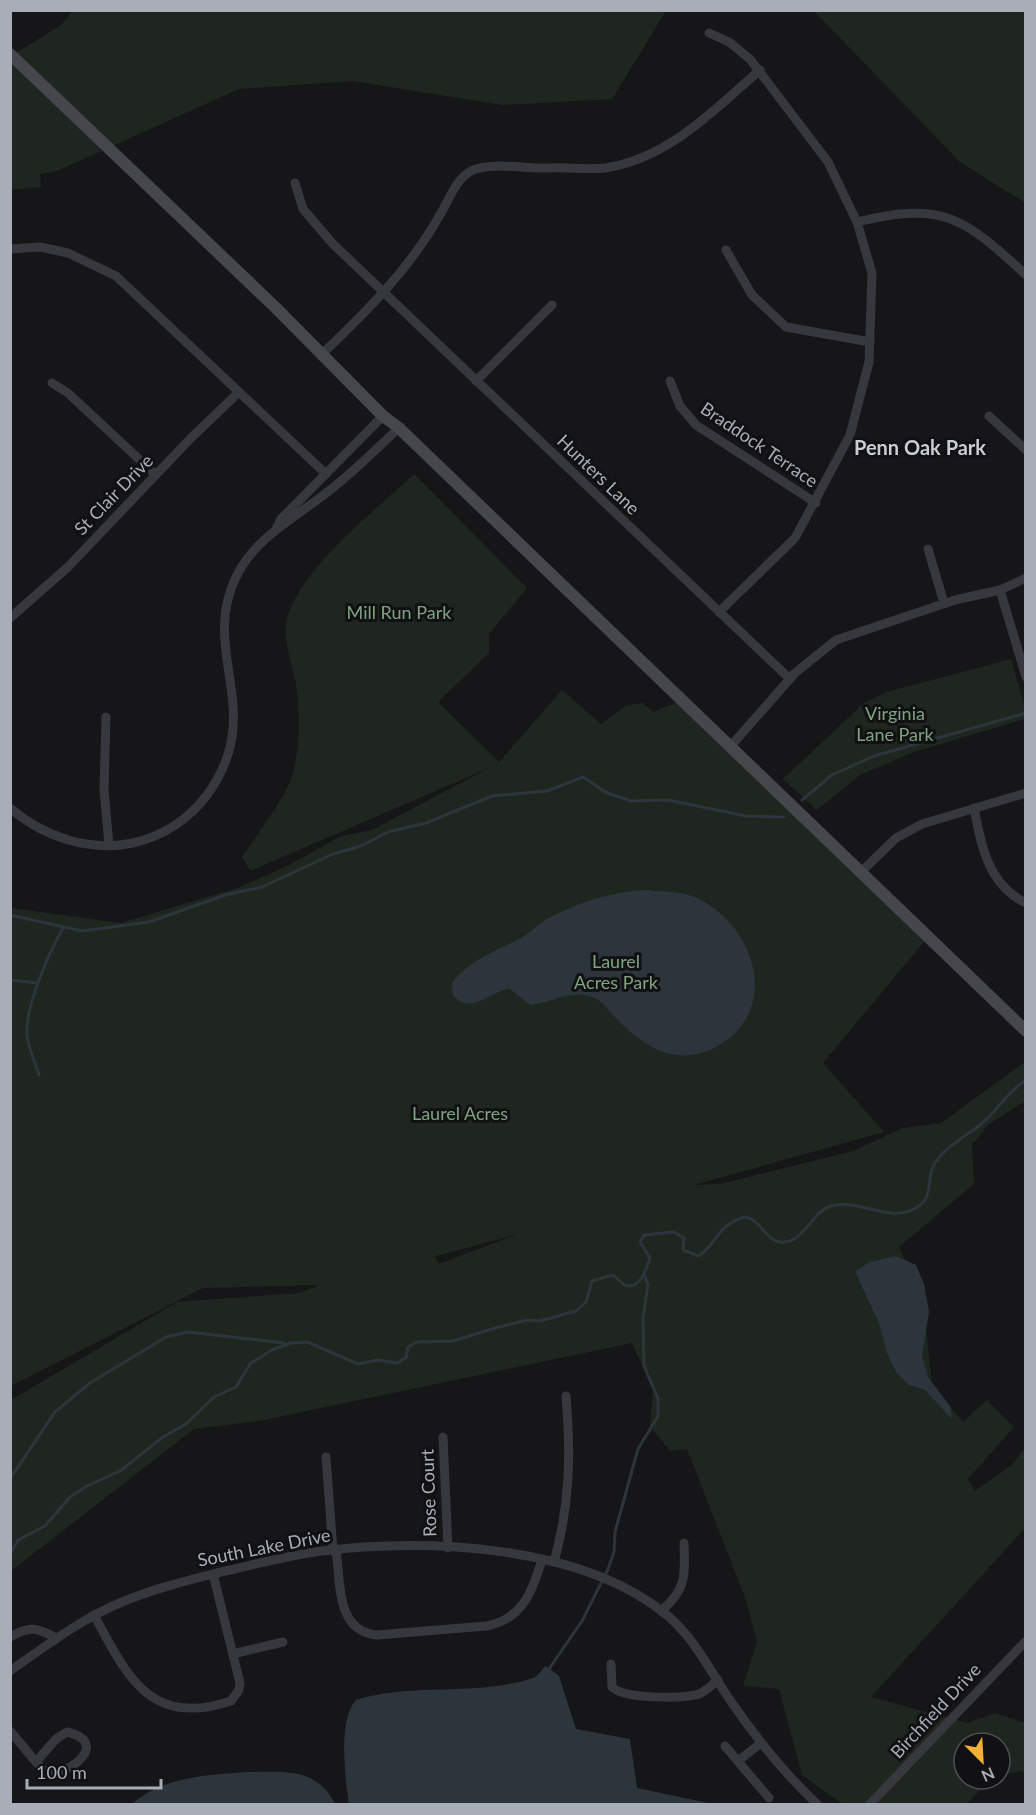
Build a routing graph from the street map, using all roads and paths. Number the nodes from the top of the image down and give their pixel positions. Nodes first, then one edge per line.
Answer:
1 (709, 33) dead end
2 (10, 54) edge
3 (760, 70) junction
4 (295, 183) dead end
5 (857, 222) junction
6 (10, 249) edge
7 (726, 250) dead end
8 (1026, 275) edge
9 (385, 292) junction
10 (552, 305) dead end
11 (870, 342) junction
12 (321, 355) junction
13 (476, 381) junction
14 (670, 381) dead end
15 (52, 383) dead end
16 (239, 392) junction
17 (383, 416) junction
18 (989, 416) dead end
19 (399, 428) junction
20 (1026, 450) edge
21 (326, 474) junction
22 (156, 476) junction
23 (816, 503) junction
24 (276, 529) junction
25 (928, 549) dead end
26 (1026, 578) edge
27 (1000, 590) junction
28 (944, 603) junction
29 (719, 612) junction
30 (10, 618) edge
31 (1026, 678) edge
32 (790, 679) junction
33 (106, 717) dead end
34 (730, 747) junction
35 (1026, 793) edge
36 (10, 808) edge
37 (974, 808) junction
38 (109, 846) junction
39 (861, 872) junction
40 (1026, 903) edge
41 (1026, 1031) edge
42 (566, 1396) dead end
43 (443, 1437) dead end
44 (326, 1457) dead end
45 (684, 1543) dead end
46 (448, 1548) junction
47 (335, 1550) junction
48 (542, 1560) junction
49 (554, 1562) junction
50 (213, 1574) junction
51 (661, 1611) junction
52 (94, 1615) junction
53 (10, 1638) edge
54 (56, 1638) junction
55 (1026, 1641) edge
56 (283, 1642) dead end
57 (233, 1654) junction
58 (611, 1664) dead end
59 (10, 1671) edge
60 (718, 1680) junction
61 (10, 1731) edge
62 (761, 1743) junction
63 (725, 1746) dead end
64 (738, 1761) junction
65 (36, 1762) junction
66 (769, 1798) dead end
67 (818, 1804) edge
68 (870, 1804) edge

1 - 3 street
2 - 12 main road
3 - 5 street
3 - 9 street
4 - 9 street, Hunters Lane
5 - 8 street
5 - 11 street
6 - 16 street
7 - 11 street
9 - 12 street
9 - 13 street, Hunters Lane
10 - 13 street
11 - 23 street
12 - 17 main road
13 - 29 street, Hunters Lane
14 - 23 street, Braddock Terrace
15 - 22 street
16 - 21 street
16 - 22 street, St Clair Drive
17 - 19 main road
17 - 21 street
18 - 20 street
19 - 24 street
19 - 34 main road
21 - 24 street
22 - 30 street, St Clair Drive
23 - 29 street
24 - 38 street
25 - 28 street
26 - 27 street
27 - 28 street
27 - 31 street
28 - 32 street
29 - 32 street, Hunters Lane
32 - 34 street
33 - 38 street
34 - 39 main road
35 - 37 street
36 - 38 street
37 - 39 street
37 - 40 street
39 - 41 main road
42 - 49 street
43 - 46 street, Rose Court
44 - 47 street
45 - 51 street
46 - 47 street, South Lake Drive
46 - 48 street, South Lake Drive
47 - 48 street
47 - 50 street, South Lake Drive
48 - 49 street, South Lake Drive
49 - 51 street, South Lake Drive
50 - 52 street, South Lake Drive
50 - 57 street
51 - 60 street, South Lake Drive
52 - 54 street, South Lake Drive
52 - 57 street
53 - 54 street
54 - 59 street, South Lake Drive
55 - 68 street, Birchfield Drive
56 - 57 street
58 - 60 street
60 - 62 street, South Lake Drive
61 - 65 street
62 - 64 street
62 - 67 street, South Lake Drive
63 - 64 street
64 - 66 street
65 - 65 street

